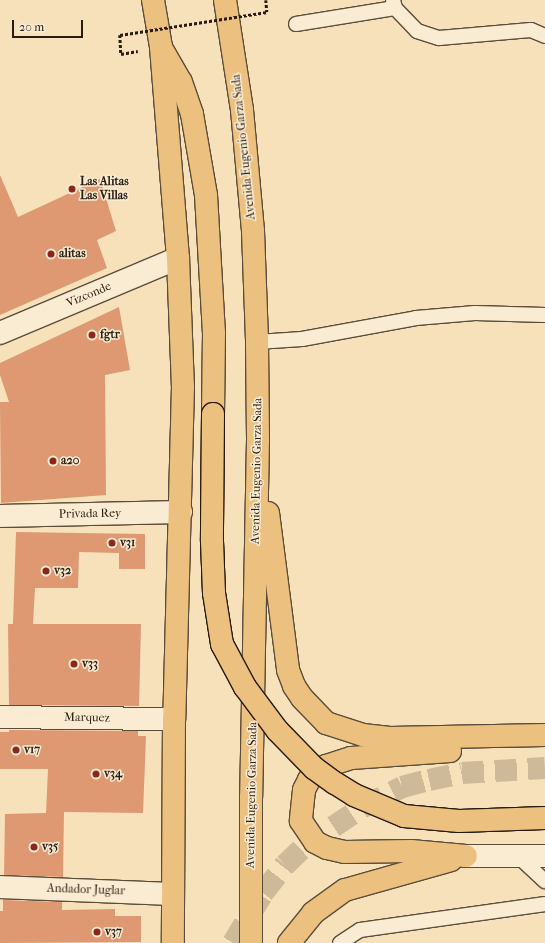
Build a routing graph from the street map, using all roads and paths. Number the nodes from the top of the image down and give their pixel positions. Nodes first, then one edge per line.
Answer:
1 (153, 0) edge
2 (225, 0) edge
3 (266, 0) edge
4 (394, 4) edge
5 (296, 24) dead end
6 (545, 36) edge
7 (161, 47) junction
8 (121, 54) dead end
9 (178, 258) junction
10 (545, 315) edge
11 (0, 333) edge
12 (257, 342) junction
13 (258, 440) junction
14 (181, 512) junction
15 (0, 516) edge
16 (0, 717) edge
17 (174, 719) junction
18 (545, 735) edge
19 (515, 737) junction
20 (545, 818) edge
21 (466, 856) junction
22 (545, 856) edge
23 (520, 858) junction
24 (545, 881) edge
25 (0, 887) edge
26 (172, 894) junction
27 (545, 904) edge
28 (173, 943) edge
29 (251, 943) edge
30 (289, 943) edge
31 (340, 943) edge

1 - 7 highway
2 - 12 highway, Avenida Eugenio Garza Sada
3 - 8 path, bridge
4 - 5 lane
4 - 6 lane
7 - 9 highway
7 - 20 highway, bridge
9 - 11 street, Vizconde
9 - 14 highway
10 - 12 lane
12 - 13 highway, Avenida Eugenio Garza Sada
13 - 19 highway
13 - 29 highway, Avenida Eugenio Garza Sada
14 - 15 street, Privada Rey
14 - 17 highway
16 - 17 street, Marquez
17 - 26 highway
18 - 19 highway
19 - 21 highway
21 - 23 street
21 - 30 highway
22 - 23 street
23 - 24 lane
25 - 26 street, Andador Juglar
26 - 28 highway
27 - 31 lane

